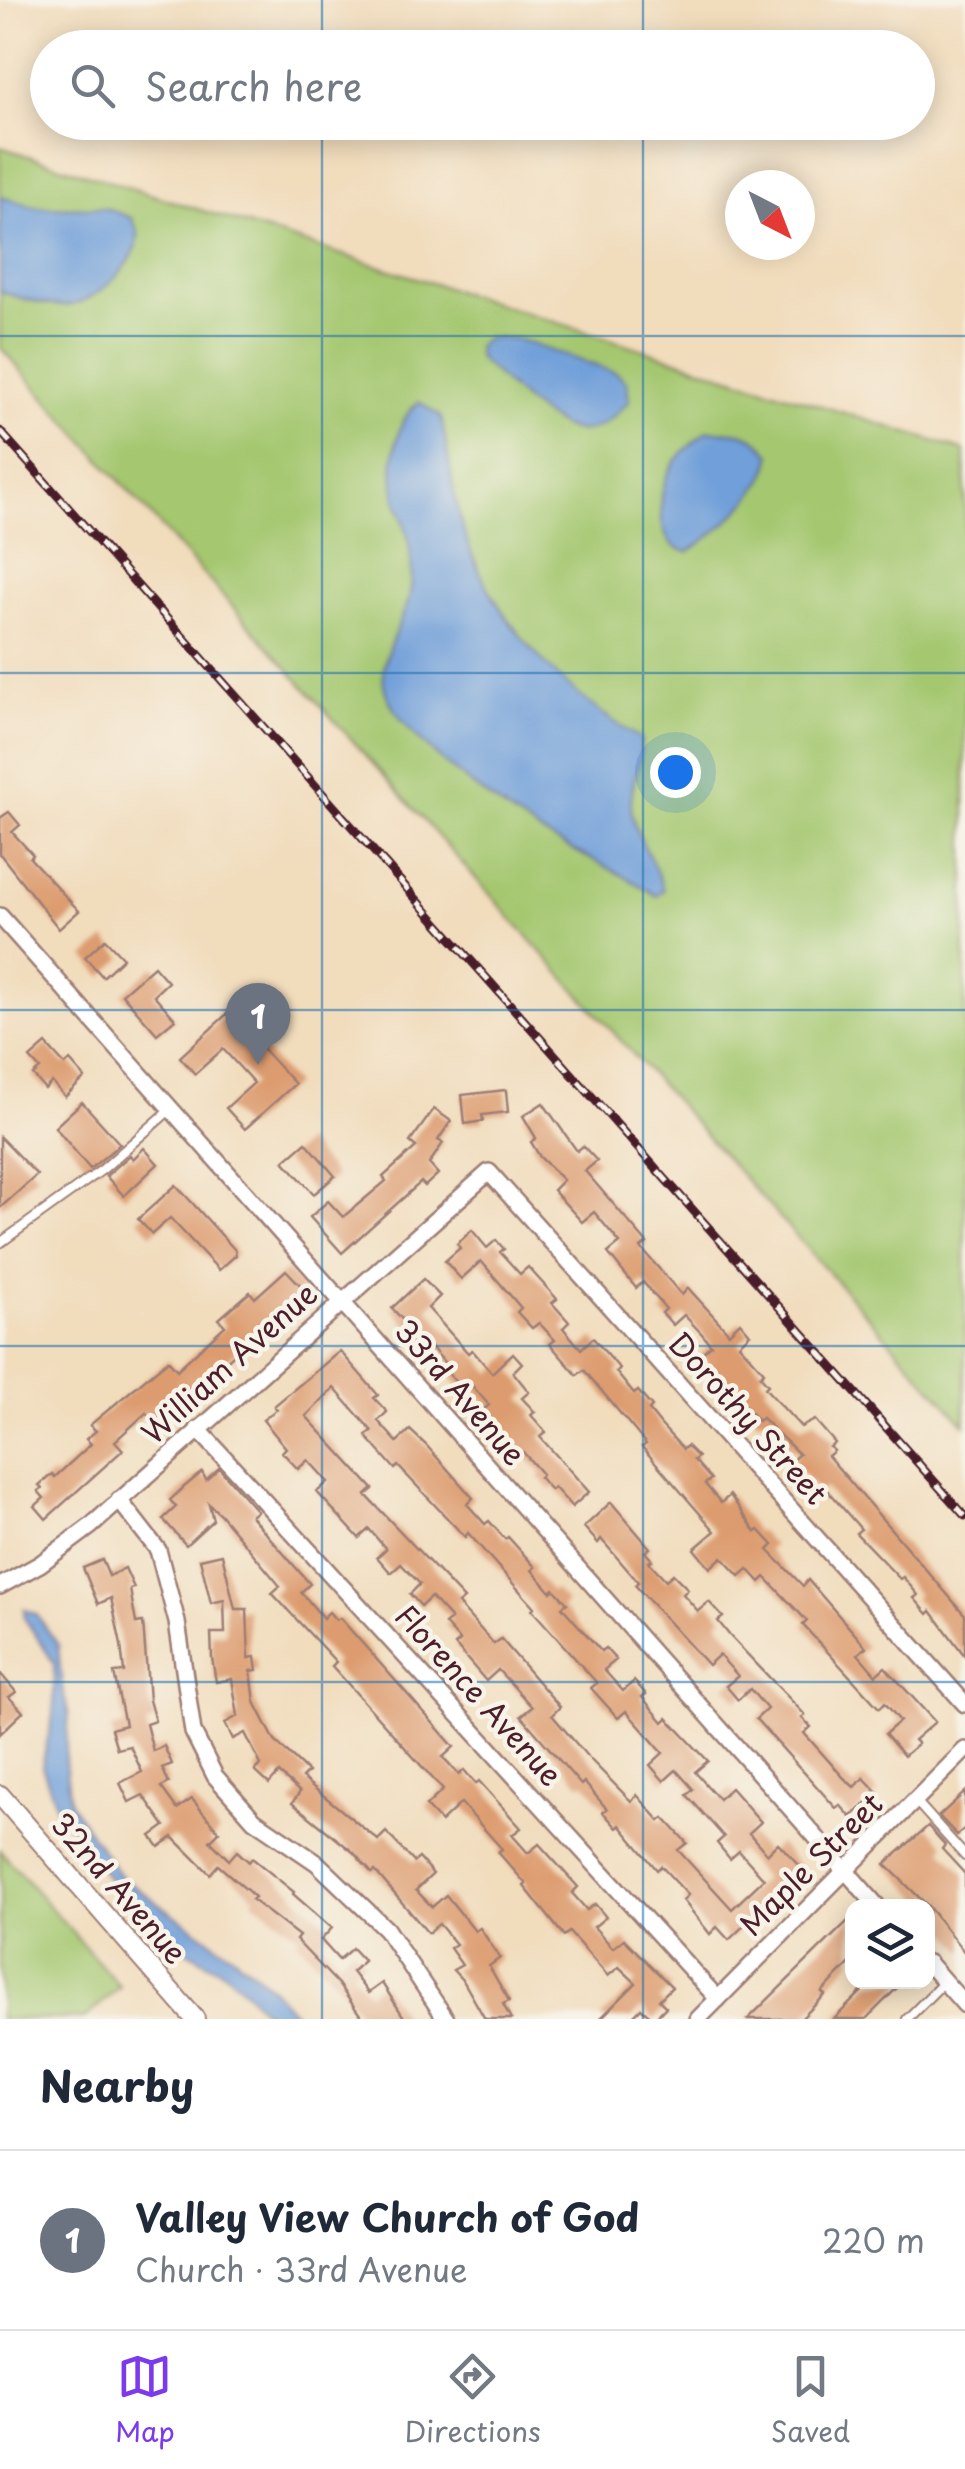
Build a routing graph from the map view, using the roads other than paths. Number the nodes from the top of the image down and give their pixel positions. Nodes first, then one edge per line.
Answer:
1 (0, 916) edge
2 (172, 1108) junction
3 (489, 1172) joint
4 (0, 1243) edge
5 (340, 1301) junction
6 (198, 1430) junction
7 (120, 1500) junction
8 (0, 1586) edge
9 (965, 1704) edge
10 (965, 1750) edge
11 (0, 1795) edge
12 (914, 1800) junction
13 (965, 1856) edge
14 (844, 1870) junction
15 (870, 1899) edge
16 (935, 1971) edge
17 (944, 1982) junction
18 (718, 1999) junction
19 (965, 2005) edge
20 (195, 2019) edge
21 (446, 2019) edge
22 (698, 2019) edge
23 (906, 2019) edge

1 - 2 street, 33rd Avenue
2 - 4 lane
2 - 5 street, 33rd Avenue
3 - 5 street, William Avenue
3 - 9 street, Dorothy Street
5 - 6 street, William Avenue
5 - 14 street, 33rd Avenue
6 - 7 street, William Avenue
6 - 18 street, Florence Avenue
7 - 8 street, William Avenue
7 - 21 street
10 - 12 street, Maple Street
11 - 20 street, 32nd Avenue
12 - 13 lane
12 - 14 street, Maple Street
14 - 15 street, 33rd Avenue
14 - 18 street, Maple Street
16 - 17 street
17 - 19 street
17 - 23 lane
18 - 22 street, Maple Street

